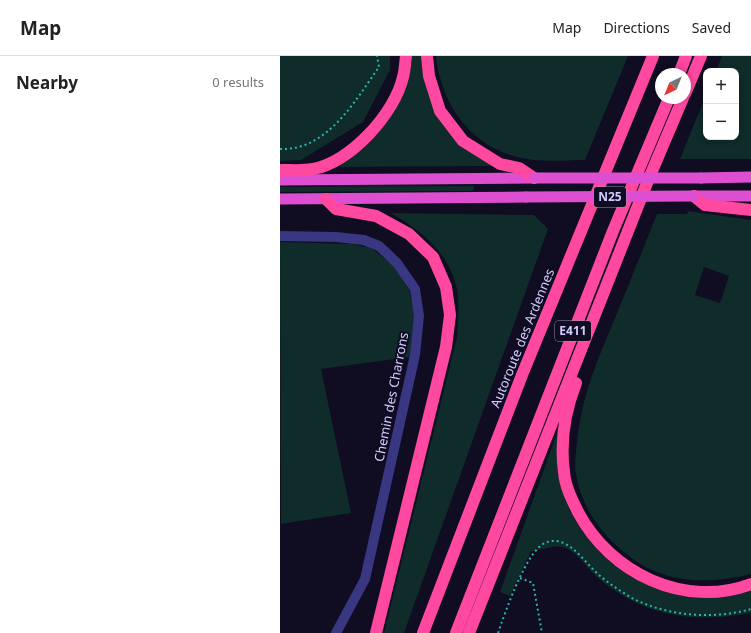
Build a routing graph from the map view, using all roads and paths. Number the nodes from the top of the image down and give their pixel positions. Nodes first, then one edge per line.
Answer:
1 (377, 56) edge
2 (406, 56) edge
3 (427, 56) edge
4 (653, 56) edge
5 (686, 56) edge
6 (701, 56) edge
7 (681, 68) edge
8 (691, 80) edge
9 (666, 104) edge
10 (680, 104) edge
11 (280, 149) edge
12 (280, 172) edge
13 (751, 177) edge
14 (534, 178) junction
15 (280, 180) edge
16 (647, 183) junction
17 (694, 196) junction
18 (751, 196) edge
19 (280, 199) edge
20 (326, 199) junction
21 (751, 210) edge
22 (280, 236) edge
23 (520, 578) junction
24 (751, 584) edge
25 (751, 609) edge
26 (470, 631) edge
27 (336, 633) edge
28 (376, 633) edge
29 (423, 633) edge
30 (456, 633) edge
31 (498, 633) edge
32 (542, 633) edge

1 - 11 path
2 - 12 highway
3 - 14 highway
4 - 29 highway, Autoroute des Ardennes / E411
5 - 7 highway
6 - 8 highway
9 - 30 highway, E411
10 - 16 highway
13 - 14 highway, N25, bridge
14 - 15 highway, N25
16 - 24 highway
16 - 26 highway
17 - 18 highway, N25
17 - 20 highway, N25, bridge
17 - 21 highway
19 - 20 highway, N25
20 - 28 highway
22 - 27 street, Chemin des Charrons
23 - 25 path
23 - 31 path
23 - 32 path

